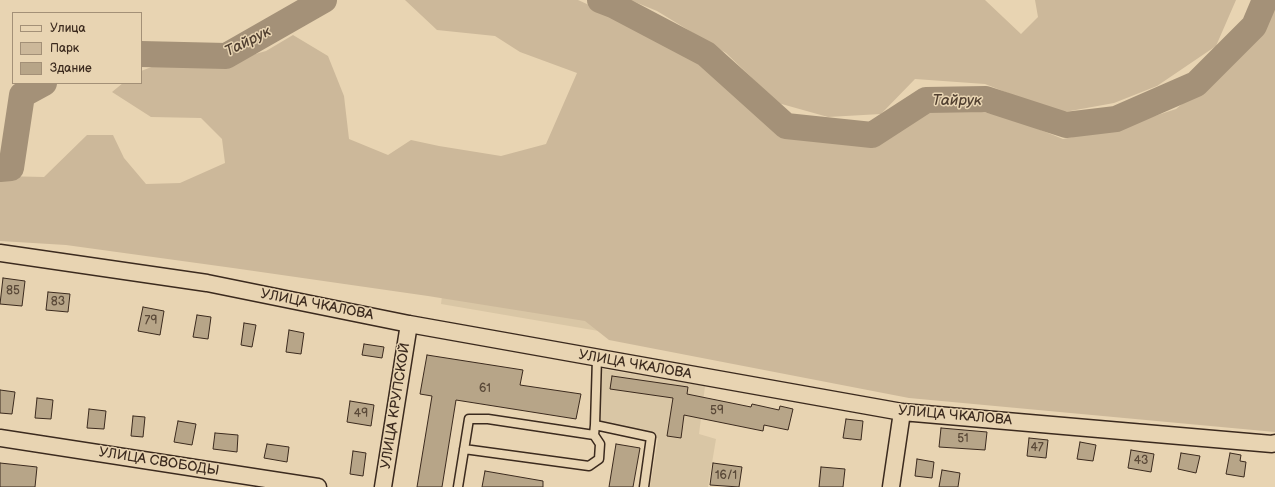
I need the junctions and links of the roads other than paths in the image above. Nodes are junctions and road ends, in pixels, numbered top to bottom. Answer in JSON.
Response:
{"nodes":[{"id":1,"x":0,"y":253,"type":"edge"},
{"id":2,"x":410,"y":324,"type":"junction"},
{"id":3,"x":597,"y":358,"type":"junction"},
{"id":4,"x":902,"y":412,"type":"junction"},
{"id":5,"x":595,"y":425,"type":"junction"},
{"id":6,"x":594,"y":435,"type":"junction"},
{"id":7,"x":0,"y":438,"type":"edge"},
{"id":8,"x":1275,"y":444,"type":"edge"},
{"id":9,"x":464,"y":449,"type":"junction"},
{"id":10,"x":318,"y":487,"type":"edge"},
{"id":11,"x":383,"y":487,"type":"edge"},
{"id":12,"x":458,"y":487,"type":"edge"},
{"id":13,"x":644,"y":487,"type":"edge"},
{"id":14,"x":891,"y":487,"type":"edge"}],
"edges":[{"from":1,"to":2,"type":"street","name":"УЛИЦА ЧКАЛОВА"},
{"from":2,"to":3,"type":"street","name":"УЛИЦА ЧКАЛОВА"},
{"from":2,"to":11,"type":"street","name":"УЛИЦА КРУПСКОЙ"},
{"from":3,"to":4,"type":"street","name":"УЛИЦА ЧКАЛОВА"},
{"from":3,"to":5,"type":"lane"},
{"from":4,"to":8,"type":"street","name":"УЛИЦА ЧКАЛОВА"},
{"from":4,"to":14,"type":"street"},
{"from":5,"to":6,"type":"lane"},
{"from":5,"to":13,"type":"lane"},
{"from":6,"to":9,"type":"lane"},
{"from":6,"to":9,"type":"lane"},
{"from":7,"to":10,"type":"street","name":"УЛИЦА СВОБОДЫ"},
{"from":9,"to":12,"type":"lane"}]}
